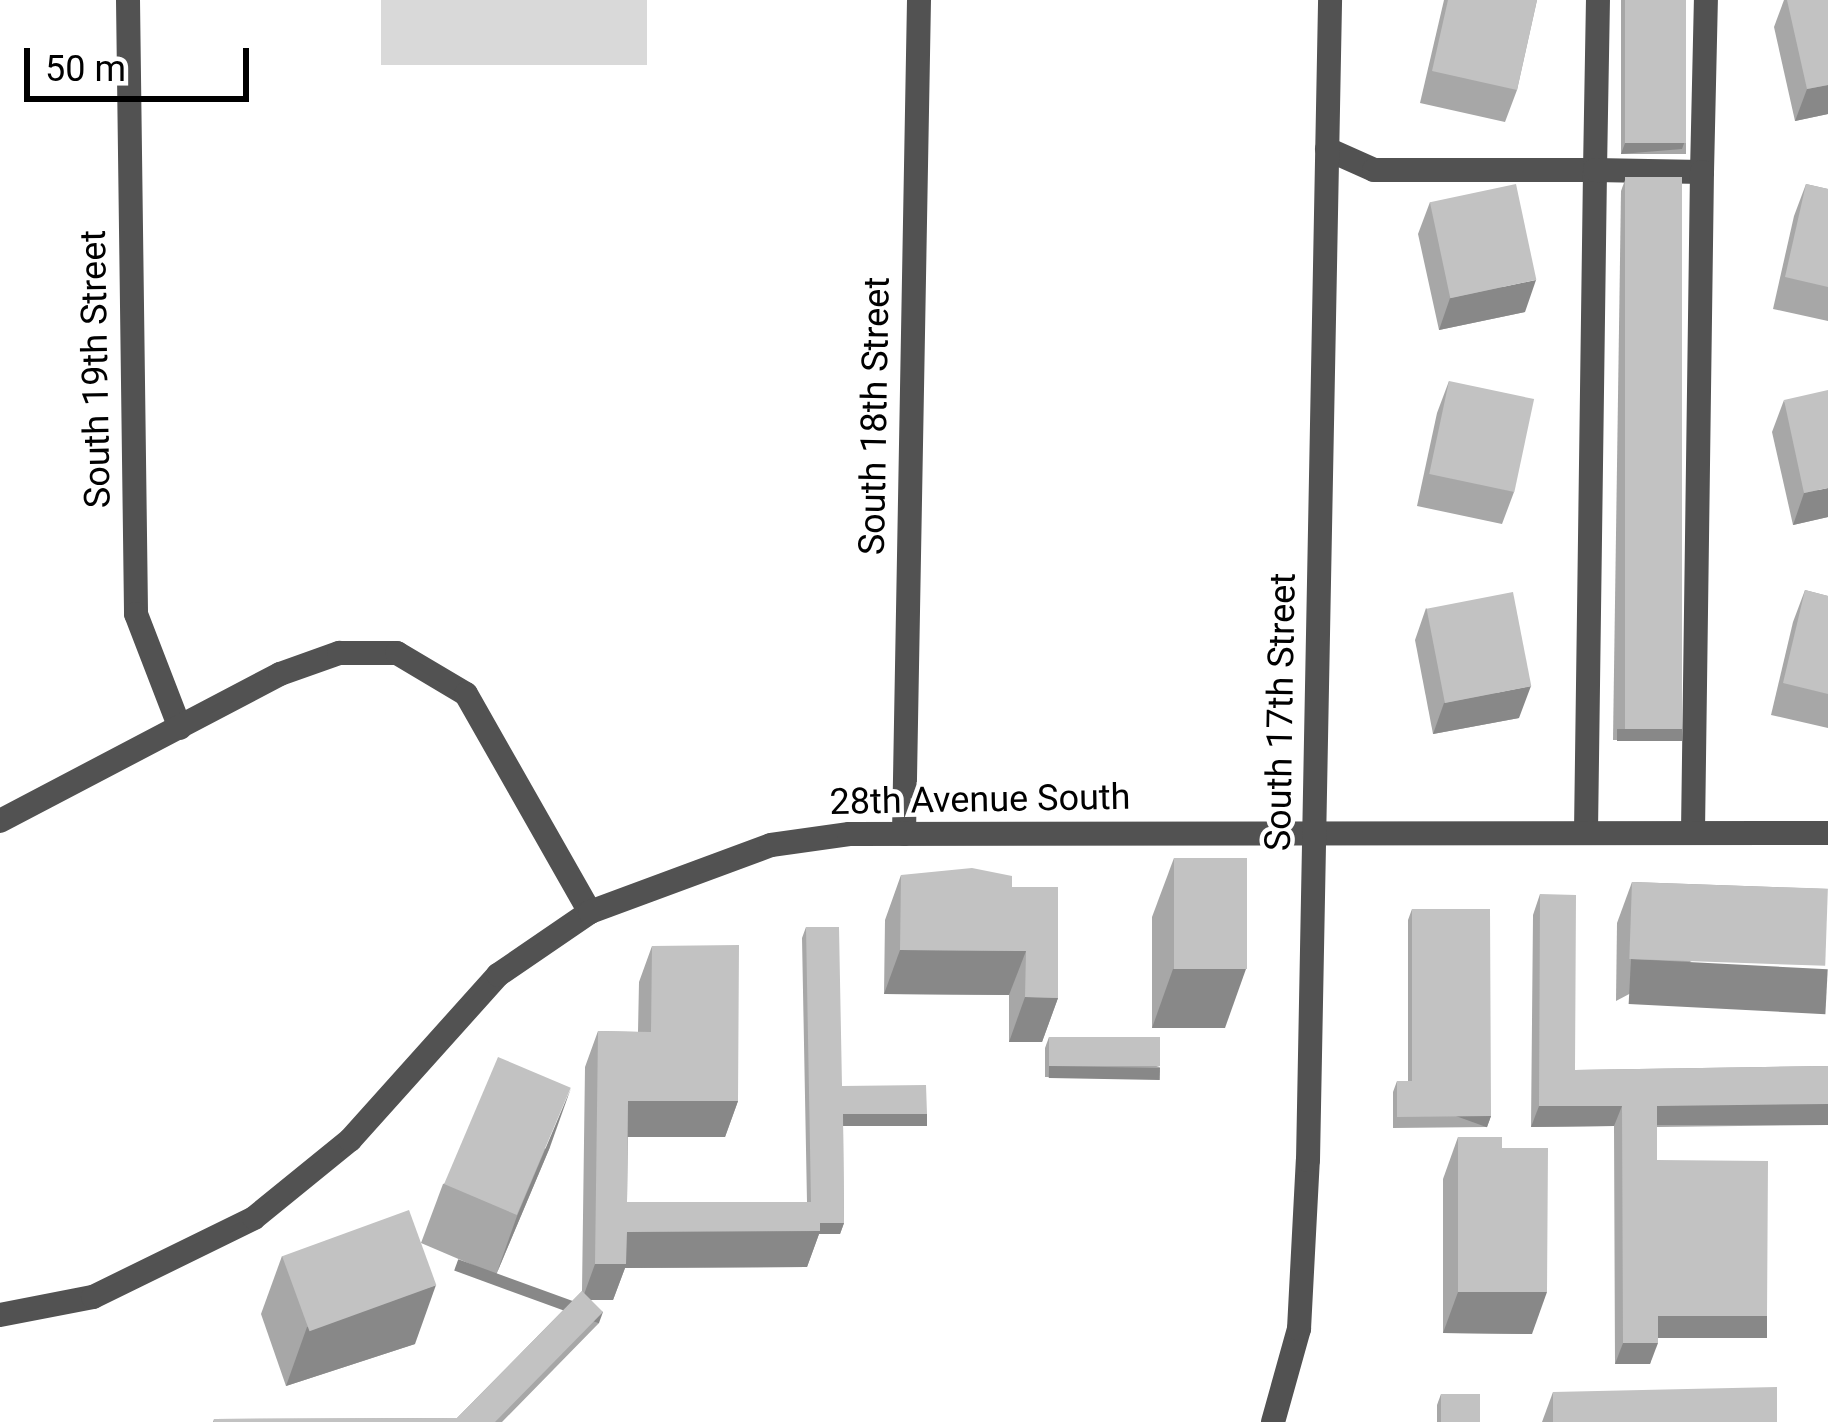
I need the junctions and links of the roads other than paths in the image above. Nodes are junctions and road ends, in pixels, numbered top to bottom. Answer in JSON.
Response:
{"nodes":[{"id":1,"x":128,"y":0,"type":"edge"},
{"id":2,"x":919,"y":0,"type":"edge"},
{"id":3,"x":1330,"y":0,"type":"edge"},
{"id":4,"x":1598,"y":0,"type":"edge"},
{"id":5,"x":1706,"y":0,"type":"edge"},
{"id":6,"x":1327,"y":148,"type":"junction"},
{"id":7,"x":1595,"y":170,"type":"junction"},
{"id":8,"x":1702,"y":172,"type":"junction"},
{"id":9,"x":180,"y":728,"type":"junction"},
{"id":10,"x":0,"y":820,"type":"edge"},
{"id":11,"x":1315,"y":831,"type":"junction"},
{"id":12,"x":1586,"y":832,"type":"junction"},
{"id":13,"x":1693,"y":832,"type":"junction"},
{"id":14,"x":1828,"y":833,"type":"edge"},
{"id":15,"x":904,"y":834,"type":"junction"},
{"id":16,"x":590,"y":912,"type":"junction"},
{"id":17,"x":0,"y":1315,"type":"edge"},
{"id":18,"x":1273,"y":1422,"type":"edge"}],
"edges":[{"from":1,"to":9,"type":"street","name":"South 19th Street"},
{"from":2,"to":15,"type":"street","name":"South 18th Street"},
{"from":3,"to":6,"type":"street","name":"South 17th Street"},
{"from":4,"to":7,"type":"street"},
{"from":5,"to":8,"type":"street"},
{"from":6,"to":7,"type":"street"},
{"from":6,"to":11,"type":"street","name":"South 17th Street"},
{"from":7,"to":8,"type":"street"},
{"from":7,"to":12,"type":"street"},
{"from":8,"to":13,"type":"street"},
{"from":9,"to":10,"type":"street"},
{"from":9,"to":16,"type":"street"},
{"from":11,"to":12,"type":"street","name":"28th Avenue South"},
{"from":11,"to":15,"type":"street","name":"28th Avenue South"},
{"from":11,"to":18,"type":"street","name":"South 17th Street"},
{"from":12,"to":13,"type":"street","name":"28th Avenue South"},
{"from":13,"to":14,"type":"street","name":"28th Avenue South"},
{"from":15,"to":16,"type":"street","name":"28th Avenue South"},
{"from":16,"to":17,"type":"street","name":"28th Avenue South"}]}
